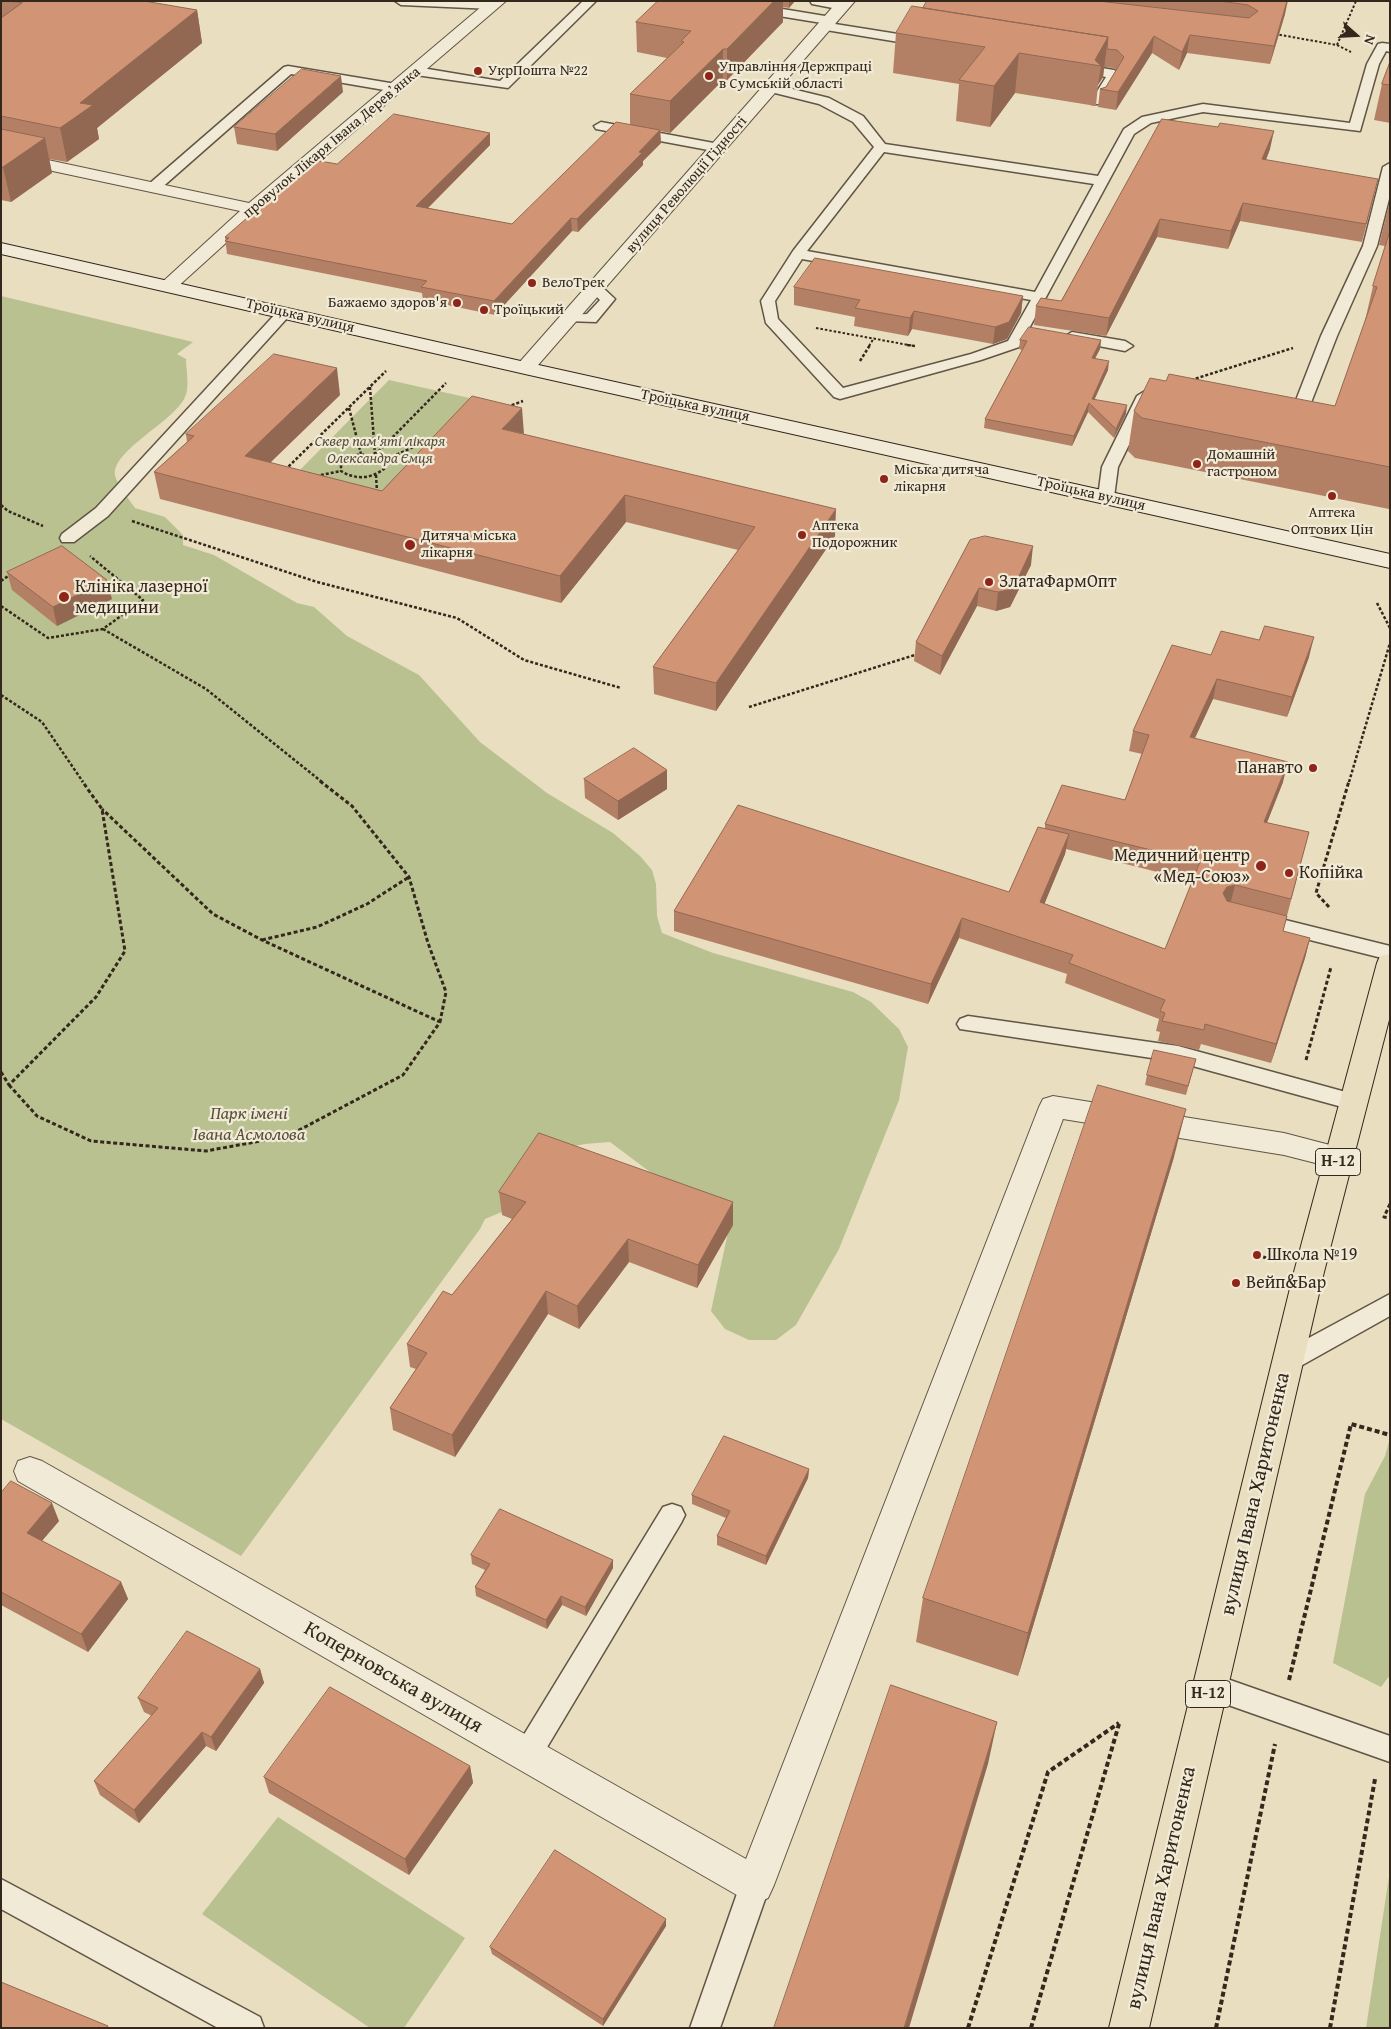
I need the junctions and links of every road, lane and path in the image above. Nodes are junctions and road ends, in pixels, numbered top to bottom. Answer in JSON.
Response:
{"nodes":[{"id":1,"x":401,"y":1,"type":"edge"},
{"id":2,"x":590,"y":1,"type":"edge"},
{"id":3,"x":711,"y":1,"type":"edge"},
{"id":4,"x":816,"y":1,"type":"edge"},
{"id":5,"x":1356,"y":1,"type":"edge"},
{"id":6,"x":496,"y":3,"type":"edge"},
{"id":7,"x":845,"y":4,"type":"edge"},
{"id":8,"x":828,"y":23,"type":"junction"},
{"id":9,"x":1272,"y":34,"type":"edge"},
{"id":10,"x":937,"y":44,"type":"edge"},
{"id":11,"x":1337,"y":45,"type":"junction"},
{"id":12,"x":1390,"y":48,"type":"edge"},
{"id":13,"x":1373,"y":64,"type":"junction"},
{"id":14,"x":1065,"y":66,"type":"edge"},
{"id":15,"x":416,"y":71,"type":"junction"},
{"id":16,"x":396,"y":88,"type":"junction"},
{"id":17,"x":772,"y":88,"type":"junction"},
{"id":18,"x":1097,"y":101,"type":"edge"},
{"id":19,"x":601,"y":126,"type":"dead end"},
{"id":20,"x":881,"y":147,"type":"junction"},
{"id":21,"x":719,"y":148,"type":"junction"},
{"id":22,"x":1,"y":155,"type":"edge"},
{"id":23,"x":1390,"y":167,"type":"edge"},
{"id":24,"x":1102,"y":181,"type":"junction"},
{"id":25,"x":154,"y":187,"type":"junction"},
{"id":26,"x":253,"y":209,"type":"junction"},
{"id":27,"x":1,"y":248,"type":"edge"},
{"id":28,"x":798,"y":254,"type":"junction"},
{"id":29,"x":167,"y":286,"type":"junction"},
{"id":30,"x":1041,"y":297,"type":"junction"},
{"id":31,"x":284,"y":313,"type":"junction"},
{"id":32,"x":771,"y":320,"type":"junction"},
{"id":33,"x":1022,"y":329,"type":"junction"},
{"id":34,"x":1041,"y":332,"type":"edge"},
{"id":35,"x":1060,"y":335,"type":"edge"},
{"id":36,"x":1329,"y":336,"type":"junction"},
{"id":37,"x":920,"y":346,"type":"dead end"},
{"id":38,"x":1125,"y":346,"type":"dead end"},
{"id":39,"x":525,"y":368,"type":"junction"},
{"id":40,"x":386,"y":370,"type":"dead end"},
{"id":41,"x":446,"y":383,"type":"dead end"},
{"id":42,"x":370,"y":386,"type":"junction"},
{"id":43,"x":1146,"y":395,"type":"junction"},
{"id":44,"x":1164,"y":398,"type":"edge"},
{"id":45,"x":524,"y":401,"type":"dead end"},
{"id":46,"x":349,"y":408,"type":"junction"},
{"id":47,"x":498,"y":410,"type":"edge"},
{"id":48,"x":1269,"y":414,"type":"edge"},
{"id":49,"x":438,"y":435,"type":"edge"},
{"id":50,"x":361,"y":454,"type":"junction"},
{"id":51,"x":375,"y":455,"type":"junction"},
{"id":52,"x":383,"y":461,"type":"junction"},
{"id":53,"x":341,"y":470,"type":"junction"},
{"id":54,"x":284,"y":471,"type":"edge"},
{"id":55,"x":376,"y":475,"type":"junction"},
{"id":56,"x":314,"y":476,"type":"edge"},
{"id":57,"x":377,"y":494,"type":"edge"},
{"id":58,"x":1106,"y":497,"type":"junction"},
{"id":59,"x":1,"y":504,"type":"edge"},
{"id":60,"x":1,"y":511,"type":"edge"},
{"id":61,"x":8,"y":511,"type":"junction"},
{"id":62,"x":102,"y":512,"type":"junction"},
{"id":63,"x":68,"y":538,"type":"junction"},
{"id":64,"x":1390,"y":561,"type":"edge"},
{"id":65,"x":18,"y":570,"type":"edge"},
{"id":66,"x":1,"y":581,"type":"edge"},
{"id":67,"x":1377,"y":603,"type":"dead end"},
{"id":68,"x":1,"y":606,"type":"edge"},
{"id":69,"x":1390,"y":628,"type":"edge"},
{"id":70,"x":103,"y":629,"type":"junction"},
{"id":71,"x":1390,"y":643,"type":"edge"},
{"id":72,"x":920,"y":653,"type":"edge"},
{"id":73,"x":621,"y":688,"type":"dead end"},
{"id":74,"x":1,"y":695,"type":"edge"},
{"id":75,"x":749,"y":707,"type":"dead end"},
{"id":76,"x":102,"y":809,"type":"junction"},
{"id":77,"x":409,"y":877,"type":"junction"},
{"id":78,"x":1239,"y":916,"type":"edge"},
{"id":79,"x":1338,"y":939,"type":"junction"},
{"id":80,"x":262,"y":940,"type":"junction"},
{"id":81,"x":1390,"y":953,"type":"edge"},
{"id":82,"x":1390,"y":963,"type":"edge"},
{"id":83,"x":440,"y":1022,"type":"junction"},
{"id":84,"x":968,"y":1024,"type":"dead end"},
{"id":85,"x":1,"y":1072,"type":"edge"},
{"id":86,"x":9,"y":1084,"type":"junction"},
{"id":87,"x":1298,"y":1087,"type":"junction"},
{"id":88,"x":1353,"y":1102,"type":"junction"},
{"id":89,"x":1339,"y":1158,"type":"junction"},
{"id":90,"x":1390,"y":1204,"type":"edge"},
{"id":91,"x":1390,"y":1218,"type":"edge"},
{"id":92,"x":1390,"y":1304,"type":"edge"},
{"id":93,"x":1288,"y":1361,"type":"junction"},
{"id":94,"x":30,"y":1471,"type":"dead end"},
{"id":95,"x":672,"y":1516,"type":"dead end"},
{"id":96,"x":1210,"y":1686,"type":"junction"},
{"id":97,"x":1386,"y":1747,"type":"edge"},
{"id":98,"x":527,"y":1755,"type":"junction"},
{"id":99,"x":755,"y":1885,"type":"junction"},
{"id":100,"x":1,"y":1893,"type":"edge"},
{"id":101,"x":250,"y":2028,"type":"edge"},
{"id":102,"x":705,"y":2028,"type":"edge"},
{"id":103,"x":968,"y":2028,"type":"edge"},
{"id":104,"x":1031,"y":2028,"type":"edge"},
{"id":105,"x":1129,"y":2028,"type":"edge"},
{"id":106,"x":1330,"y":2028,"type":"edge"}],
"edges":[{"from":1,"to":6,"type":"lane"},
{"from":2,"to":15,"type":"lane"},
{"from":3,"to":8,"type":"lane"},
{"from":4,"to":7,"type":"lane"},
{"from":5,"to":11,"type":"path"},
{"from":6,"to":15,"type":"street","name":"провулок Лікаря Івана Деревʼянка"},
{"from":7,"to":8,"type":"street","name":"вулиця Революції Гідності"},
{"from":8,"to":10,"type":"lane"},
{"from":8,"to":17,"type":"street","name":"вулиця Революції Гідності"},
{"from":9,"to":11,"type":"path"},
{"from":11,"to":13,"type":"path"},
{"from":12,"to":13,"type":"lane"},
{"from":13,"to":24,"type":"lane"},
{"from":14,"to":18,"type":"lane"},
{"from":15,"to":16,"type":"street","name":"провулок Лікаря Івана Деревʼянка"},
{"from":16,"to":25,"type":"lane"},
{"from":16,"to":26,"type":"street","name":"провулок Лікаря Івана Деревʼянка"},
{"from":17,"to":20,"type":"lane"},
{"from":17,"to":21,"type":"street","name":"вулиця Революції Гідності"},
{"from":19,"to":21,"type":"lane"},
{"from":20,"to":24,"type":"lane"},
{"from":20,"to":28,"type":"lane"},
{"from":21,"to":39,"type":"street","name":"вулиця Революції Гідності"},
{"from":22,"to":25,"type":"street"},
{"from":23,"to":36,"type":"lane"},
{"from":24,"to":30,"type":"lane"},
{"from":25,"to":26,"type":"street"},
{"from":26,"to":29,"type":"street","name":"провулок Лікаря Івана Деревʼянка"},
{"from":27,"to":29,"type":"street","name":"Троїцька вулиця"},
{"from":28,"to":30,"type":"lane"},
{"from":28,"to":32,"type":"lane"},
{"from":29,"to":31,"type":"street","name":"Троїцька вулиця"},
{"from":30,"to":33,"type":"lane"},
{"from":31,"to":39,"type":"street","name":"Троїцька вулиця"},
{"from":31,"to":62,"type":"lane"},
{"from":32,"to":33,"type":"lane"},
{"from":32,"to":37,"type":"path"},
{"from":33,"to":34,"type":"lane"},
{"from":35,"to":38,"type":"lane"},
{"from":36,"to":43,"type":"path"},
{"from":36,"to":48,"type":"lane"},
{"from":39,"to":58,"type":"street","name":"Троїцька вулиця"},
{"from":40,"to":42,"type":"path"},
{"from":41,"to":51,"type":"path"},
{"from":42,"to":46,"type":"path"},
{"from":42,"to":51,"type":"path"},
{"from":43,"to":44,"type":"lane"},
{"from":43,"to":58,"type":"lane"},
{"from":45,"to":47,"type":"path"},
{"from":46,"to":50,"type":"path"},
{"from":46,"to":54,"type":"path"},
{"from":49,"to":52,"type":"path"},
{"from":50,"to":51,"type":"path"},
{"from":50,"to":53,"type":"path"},
{"from":51,"to":52,"type":"path"},
{"from":52,"to":55,"type":"path"},
{"from":53,"to":55,"type":"path"},
{"from":53,"to":56,"type":"path"},
{"from":55,"to":57,"type":"path"},
{"from":58,"to":64,"type":"street","name":"Троїцька вулиця"},
{"from":59,"to":61,"type":"path"},
{"from":60,"to":61,"type":"path"},
{"from":61,"to":63,"type":"path"},
{"from":62,"to":63,"type":"lane"},
{"from":62,"to":73,"type":"path"},
{"from":63,"to":70,"type":"path"},
{"from":65,"to":66,"type":"path"},
{"from":67,"to":69,"type":"path"},
{"from":68,"to":70,"type":"path"},
{"from":70,"to":77,"type":"path"},
{"from":71,"to":79,"type":"path"},
{"from":72,"to":75,"type":"path"},
{"from":74,"to":76,"type":"path"},
{"from":76,"to":80,"type":"path"},
{"from":76,"to":86,"type":"path"},
{"from":77,"to":80,"type":"path"},
{"from":77,"to":83,"type":"path"},
{"from":78,"to":79,"type":"lane"},
{"from":79,"to":81,"type":"lane"},
{"from":79,"to":87,"type":"path"},
{"from":80,"to":83,"type":"path"},
{"from":82,"to":88,"type":"main road","name":"вулиця Івана Харитоненка","number":"Н-12"},
{"from":83,"to":86,"type":"path"},
{"from":84,"to":87,"type":"lane"},
{"from":85,"to":86,"type":"path"},
{"from":87,"to":88,"type":"lane"},
{"from":88,"to":89,"type":"main road","name":"вулиця Івана Харитоненка","number":"Н-12"},
{"from":89,"to":93,"type":"main road","name":"вулиця Івана Харитоненка","number":"Н-12"},
{"from":89,"to":99,"type":"street"},
{"from":90,"to":91,"type":"path"},
{"from":92,"to":93,"type":"lane"},
{"from":93,"to":96,"type":"main road","name":"вулиця Івана Харитоненка","number":"Н-12"},
{"from":94,"to":98,"type":"street","name":"Коперновська вулиця"},
{"from":95,"to":98,"type":"lane"},
{"from":96,"to":97,"type":"lane"},
{"from":96,"to":105,"type":"main road","name":"вулиця Івана Харитоненка","number":"Н-12"},
{"from":97,"to":106,"type":"path"},
{"from":98,"to":99,"type":"street","name":"Коперновська вулиця"},
{"from":99,"to":102,"type":"lane"},
{"from":100,"to":101,"type":"lane"},
{"from":103,"to":104,"type":"path"}]}
